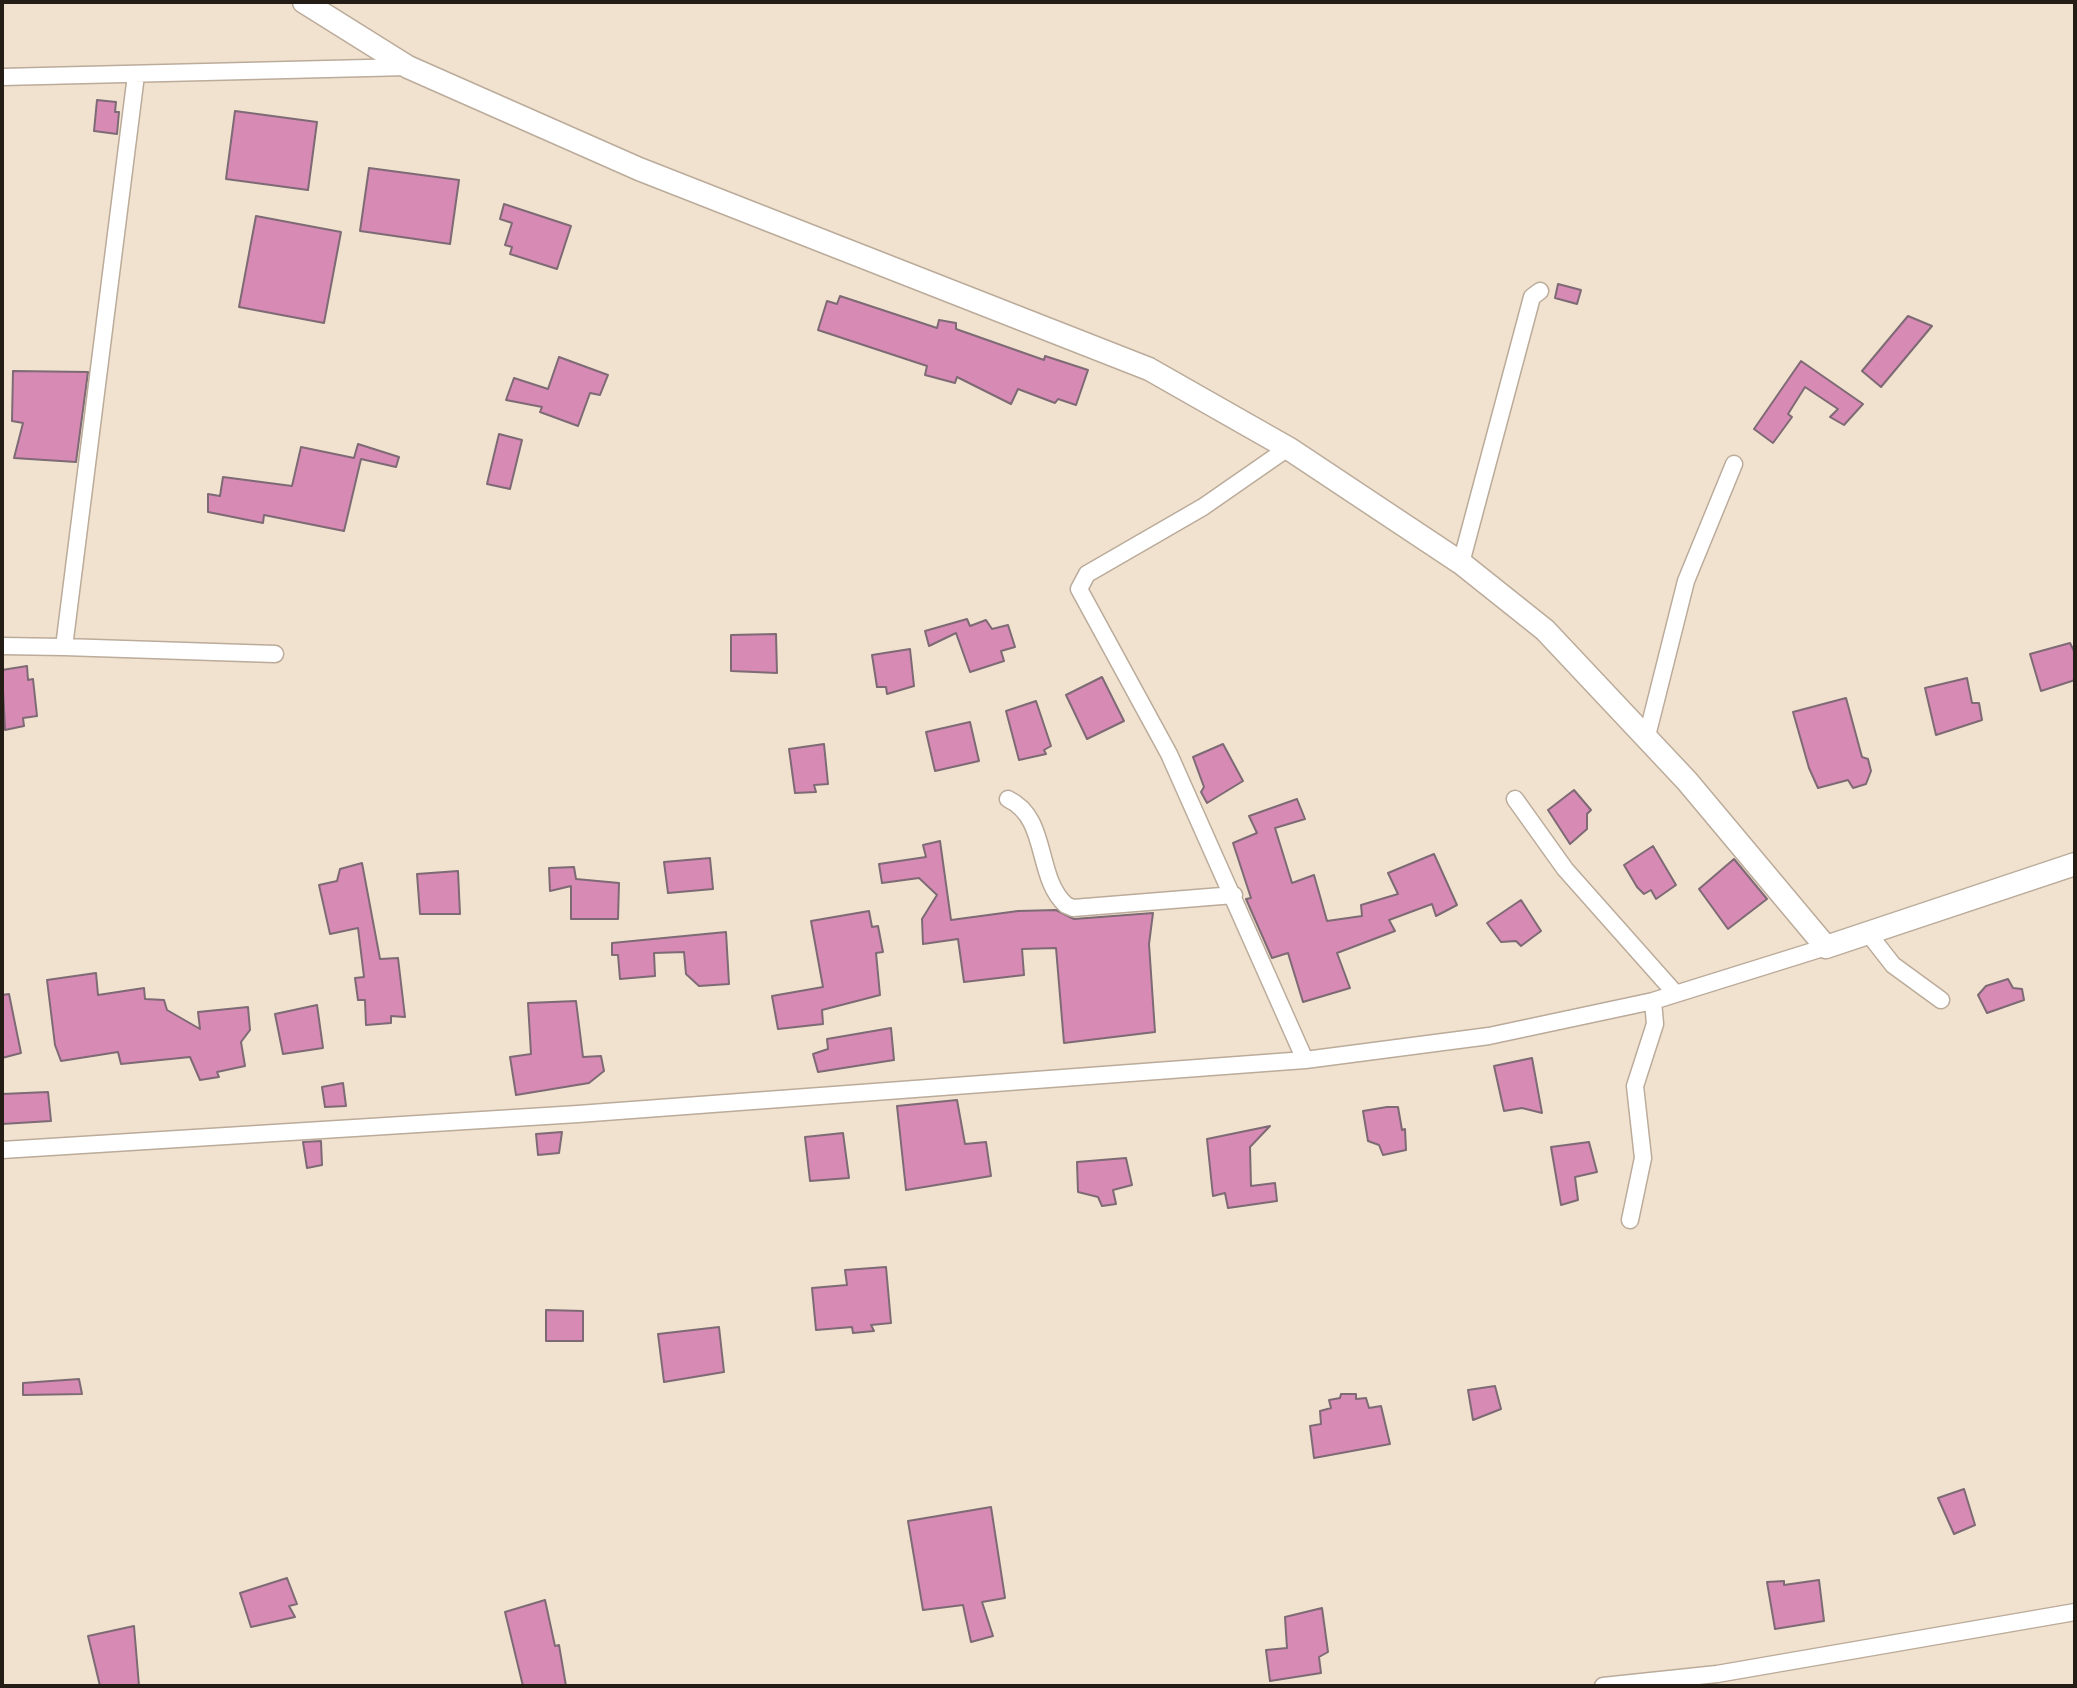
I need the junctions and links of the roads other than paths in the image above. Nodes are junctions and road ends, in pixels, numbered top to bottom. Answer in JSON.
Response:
{"nodes":[{"id":1,"x":304,"y":2,"type":"edge"},
{"id":2,"x":408,"y":67,"type":"junction"},
{"id":3,"x":136,"y":75,"type":"junction"},
{"id":4,"x":2,"y":77,"type":"edge"},
{"id":5,"x":1540,"y":291,"type":"dead end"},
{"id":6,"x":1288,"y":448,"type":"junction"},
{"id":7,"x":1734,"y":464,"type":"dead end"},
{"id":8,"x":1461,"y":563,"type":"junction"},
{"id":9,"x":2,"y":646,"type":"edge"},
{"id":10,"x":64,"y":647,"type":"junction"},
{"id":11,"x":275,"y":654,"type":"dead end"},
{"id":12,"x":1647,"y":736,"type":"junction"},
{"id":13,"x":1008,"y":799,"type":"dead end"},
{"id":14,"x":1515,"y":799,"type":"dead end"},
{"id":15,"x":2075,"y":864,"type":"edge"},
{"id":16,"x":1234,"y":895,"type":"junction"},
{"id":17,"x":1868,"y":933,"type":"junction"},
{"id":18,"x":1826,"y":947,"type":"junction"},
{"id":19,"x":1676,"y":994,"type":"junction"},
{"id":20,"x":1941,"y":1000,"type":"dead end"},
{"id":21,"x":1653,"y":1001,"type":"junction"},
{"id":22,"x":1305,"y":1060,"type":"junction"},
{"id":23,"x":2,"y":1150,"type":"edge"},
{"id":24,"x":1630,"y":1220,"type":"dead end"},
{"id":25,"x":2075,"y":1612,"type":"edge"},
{"id":26,"x":1603,"y":1686,"type":"edge"}],
"edges":[{"from":1,"to":2,"type":"main road"},
{"from":2,"to":3,"type":"street"},
{"from":2,"to":6,"type":"main road"},
{"from":3,"to":4,"type":"street"},
{"from":3,"to":10,"type":"street"},
{"from":5,"to":8,"type":"street"},
{"from":6,"to":8,"type":"main road"},
{"from":6,"to":16,"type":"street"},
{"from":7,"to":12,"type":"street"},
{"from":8,"to":12,"type":"main road"},
{"from":9,"to":10,"type":"street"},
{"from":10,"to":11,"type":"street"},
{"from":12,"to":18,"type":"main road"},
{"from":13,"to":16,"type":"street"},
{"from":14,"to":19,"type":"street"},
{"from":15,"to":17,"type":"main road"},
{"from":16,"to":22,"type":"street"},
{"from":17,"to":18,"type":"main road"},
{"from":17,"to":20,"type":"street"},
{"from":18,"to":19,"type":"street"},
{"from":19,"to":21,"type":"street"},
{"from":21,"to":22,"type":"street"},
{"from":21,"to":24,"type":"street"},
{"from":22,"to":23,"type":"street"},
{"from":25,"to":26,"type":"street"}]}
